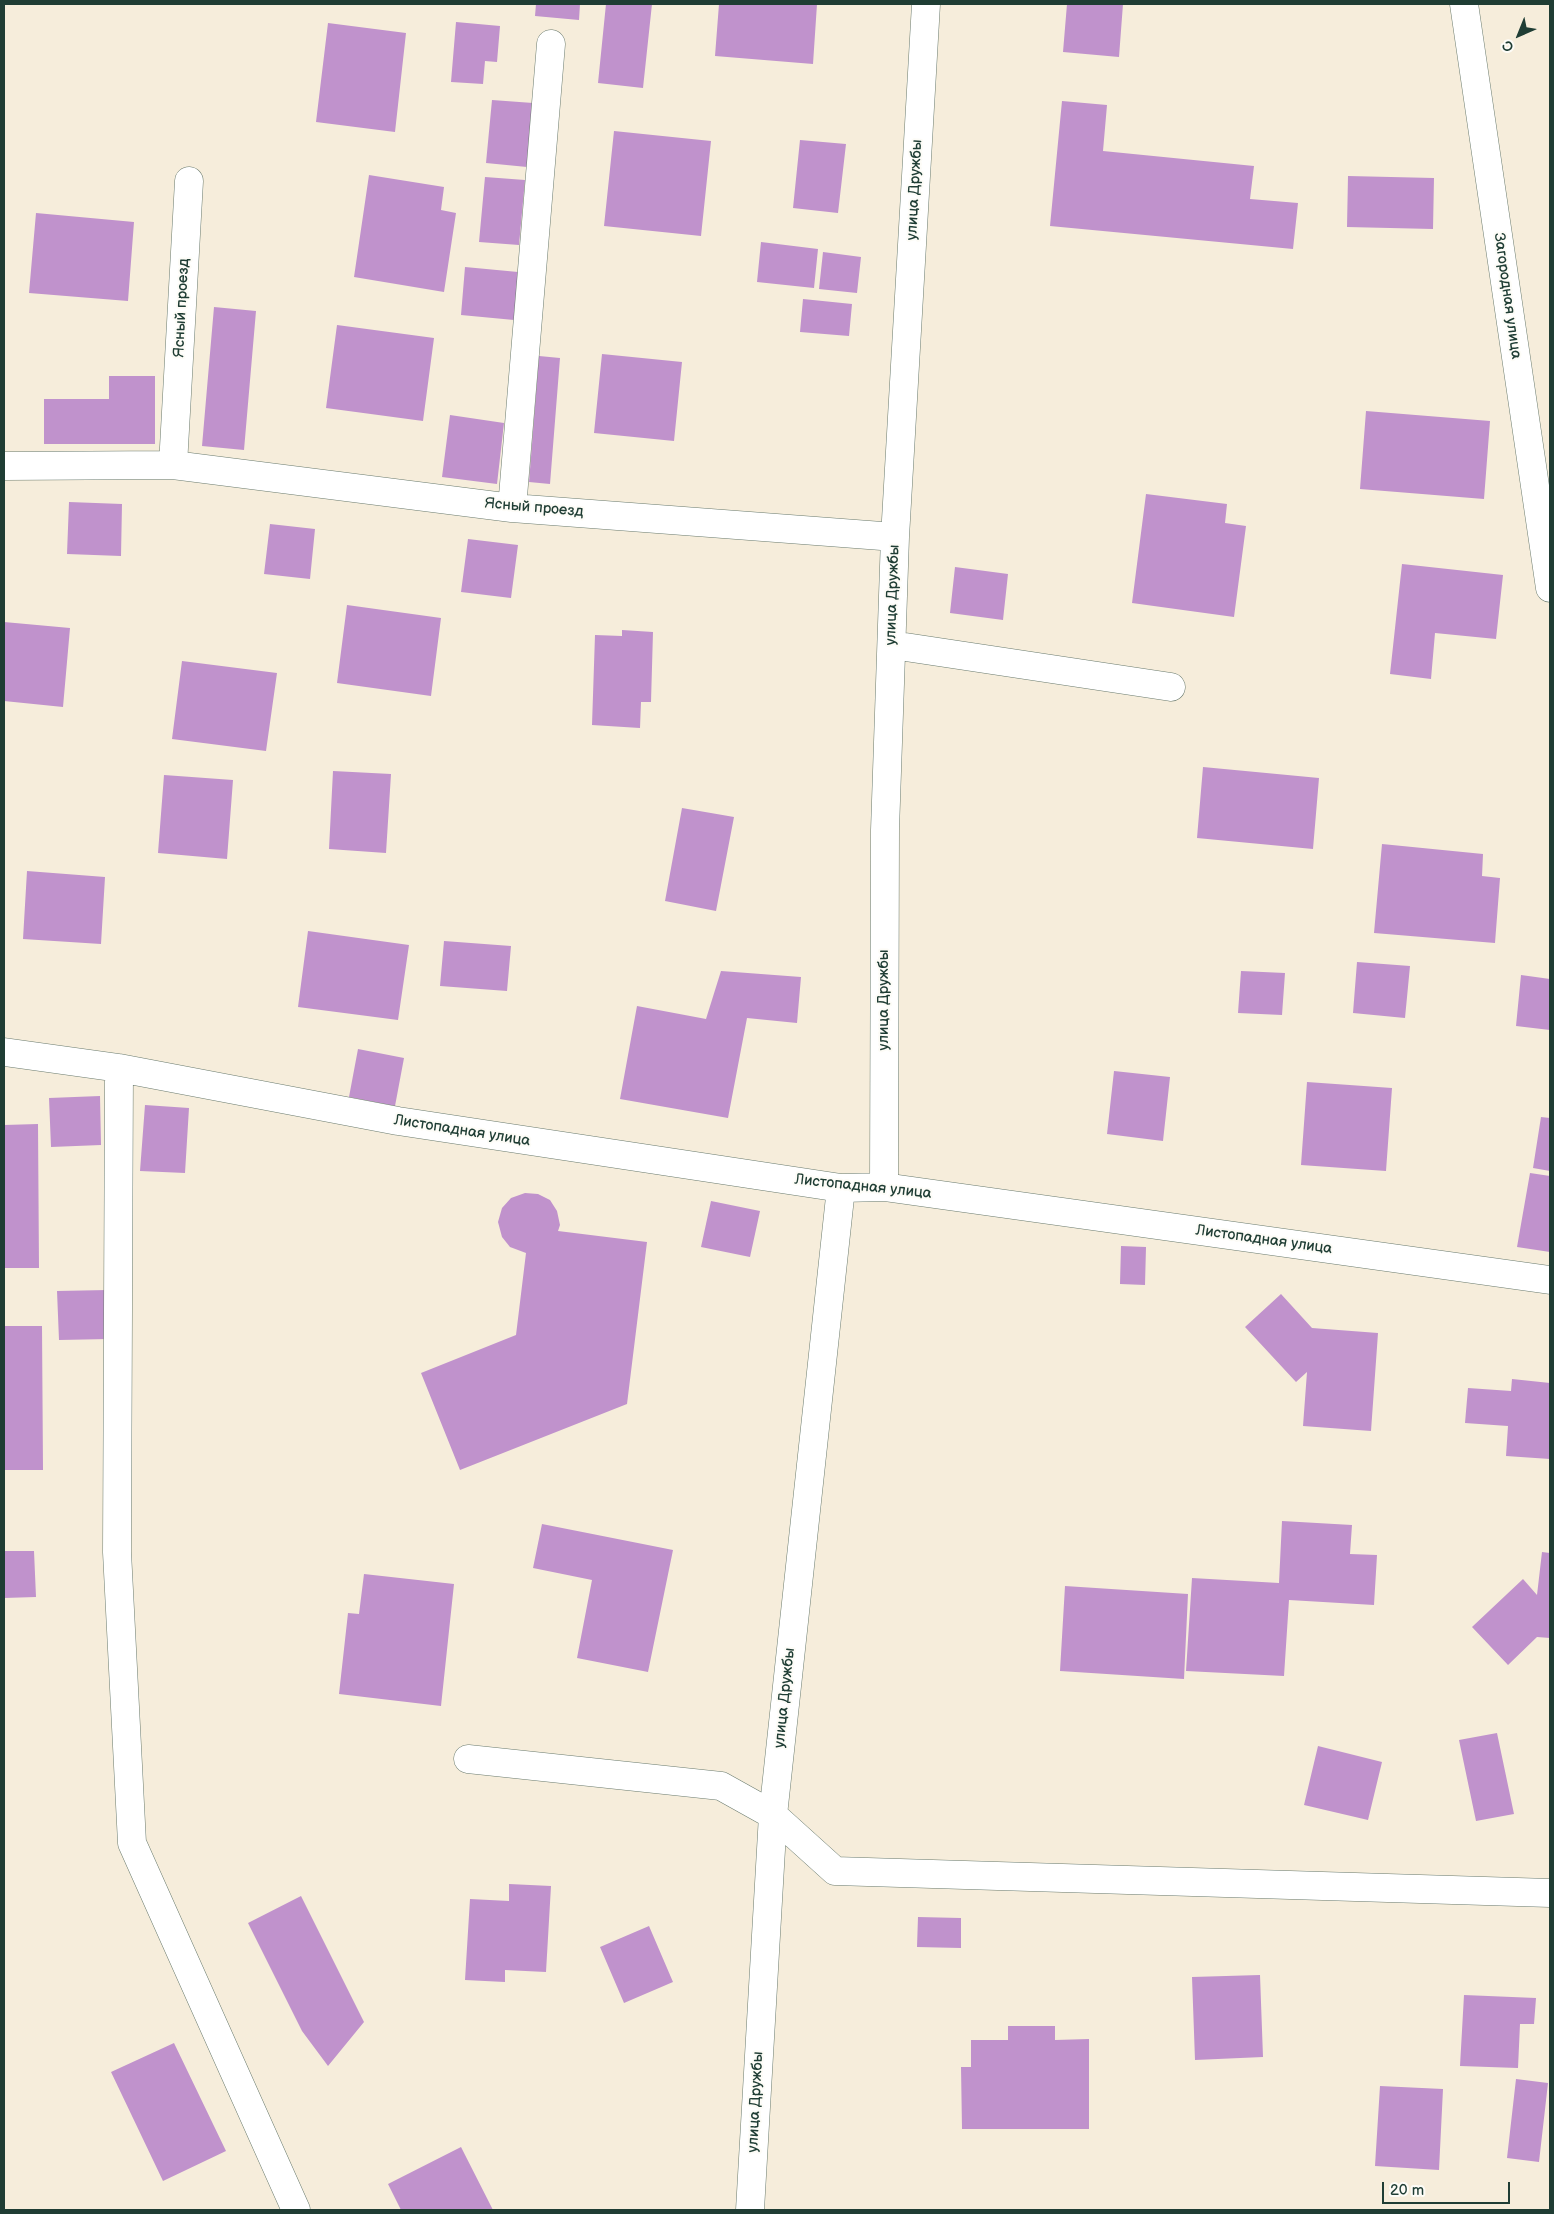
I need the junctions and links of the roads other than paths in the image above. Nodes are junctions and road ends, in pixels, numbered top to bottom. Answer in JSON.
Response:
{"nodes":[{"id":1,"x":926,"y":4,"type":"edge"},
{"id":2,"x":1464,"y":4,"type":"edge"},
{"id":3,"x":551,"y":44,"type":"dead end"},
{"id":4,"x":188,"y":181,"type":"dead end"},
{"id":5,"x":4,"y":466,"type":"edge"},
{"id":6,"x":174,"y":466,"type":"junction"},
{"id":7,"x":1541,"y":469,"type":"edge"},
{"id":8,"x":512,"y":508,"type":"junction"},
{"id":9,"x":896,"y":537,"type":"junction"},
{"id":10,"x":1550,"y":588,"type":"edge"},
{"id":11,"x":892,"y":644,"type":"junction"},
{"id":12,"x":1171,"y":687,"type":"dead end"},
{"id":13,"x":4,"y":1052,"type":"edge"},
{"id":14,"x":119,"y":1068,"type":"junction"},
{"id":15,"x":884,"y":1187,"type":"junction"},
{"id":16,"x":841,"y":1188,"type":"junction"},
{"id":17,"x":1550,"y":1280,"type":"edge"},
{"id":18,"x":468,"y":1759,"type":"dead end"},
{"id":19,"x":773,"y":1814,"type":"junction"},
{"id":20,"x":1550,"y":1893,"type":"edge"},
{"id":21,"x":296,"y":2210,"type":"edge"},
{"id":22,"x":750,"y":2210,"type":"edge"}],
"edges":[{"from":1,"to":9,"type":"street","name":"улица Дружбы"},
{"from":2,"to":7,"type":"street","name":"Загородная улица"},
{"from":3,"to":8,"type":"street"},
{"from":4,"to":6,"type":"street","name":"Ясный проезд"},
{"from":5,"to":6,"type":"street","name":"Ясный проезд"},
{"from":6,"to":8,"type":"street","name":"Ясный проезд"},
{"from":7,"to":10,"type":"street","name":"Загородная улица"},
{"from":8,"to":9,"type":"street","name":"Ясный проезд"},
{"from":9,"to":11,"type":"street","name":"улица Дружбы"},
{"from":11,"to":12,"type":"street"},
{"from":11,"to":15,"type":"street","name":"улица Дружбы"},
{"from":13,"to":14,"type":"street","name":"Листопадная улица"},
{"from":14,"to":16,"type":"street","name":"Листопадная улица"},
{"from":14,"to":21,"type":"street"},
{"from":15,"to":16,"type":"street","name":"Листопадная улица"},
{"from":15,"to":17,"type":"street","name":"Листопадная улица"},
{"from":16,"to":19,"type":"street","name":"улица Дружбы"},
{"from":18,"to":19,"type":"street"},
{"from":19,"to":20,"type":"street"},
{"from":19,"to":22,"type":"street","name":"улица Дружбы"}]}
